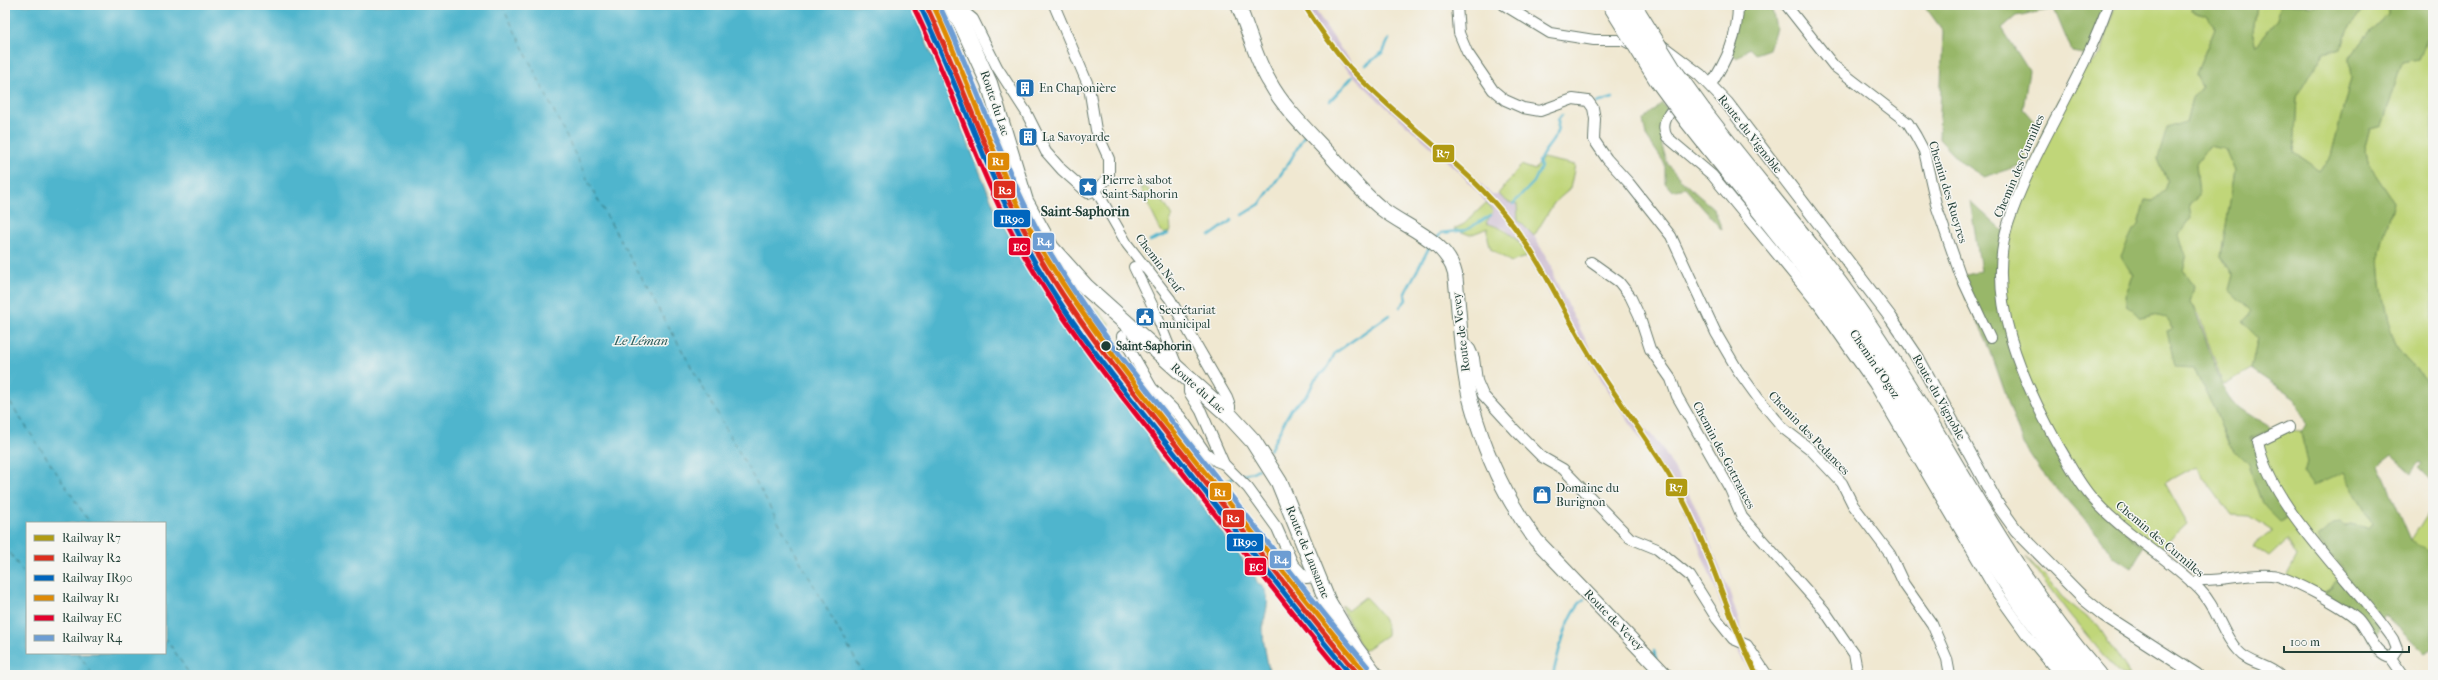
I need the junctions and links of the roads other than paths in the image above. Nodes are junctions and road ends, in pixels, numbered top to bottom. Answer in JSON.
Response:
{"nodes":[{"id":1,"x":1054,"y":5,"type":"edge"},
{"id":2,"x":1238,"y":5,"type":"edge"},
{"id":3,"x":1457,"y":5,"type":"edge"},
{"id":4,"x":1504,"y":5,"type":"edge"},
{"id":5,"x":1606,"y":5,"type":"edge"},
{"id":6,"x":1612,"y":5,"type":"edge"},
{"id":7,"x":1632,"y":5,"type":"edge"},
{"id":8,"x":1738,"y":5,"type":"edge"},
{"id":9,"x":1786,"y":5,"type":"edge"},
{"id":10,"x":2108,"y":5,"type":"edge"},
{"id":11,"x":954,"y":9,"type":"edge"},
{"id":12,"x":1707,"y":83,"type":"junction"},
{"id":13,"x":1688,"y":93,"type":"junction"},
{"id":14,"x":1695,"y":116,"type":"junction"},
{"id":15,"x":1092,"y":191,"type":"junction"},
{"id":16,"x":1591,"y":262,"type":"dead end"},
{"id":17,"x":1134,"y":267,"type":"dead end"},
{"id":18,"x":1122,"y":336,"type":"dead end"},
{"id":19,"x":1990,"y":338,"type":"dead end"},
{"id":20,"x":1463,"y":341,"type":"junction"},
{"id":21,"x":1184,"y":375,"type":"junction"},
{"id":22,"x":1230,"y":416,"type":"junction"},
{"id":23,"x":2289,"y":427,"type":"dead end"},
{"id":24,"x":1224,"y":464,"type":"junction"},
{"id":25,"x":1271,"y":467,"type":"joint"},
{"id":26,"x":1316,"y":577,"type":"junction"},
{"id":27,"x":2192,"y":583,"type":"junction"},
{"id":28,"x":2391,"y":658,"type":"junction"},
{"id":29,"x":1375,"y":675,"type":"edge"},
{"id":30,"x":1665,"y":675,"type":"edge"},
{"id":31,"x":1767,"y":675,"type":"edge"},
{"id":32,"x":1858,"y":675,"type":"edge"},
{"id":33,"x":1950,"y":675,"type":"edge"},
{"id":34,"x":2060,"y":675,"type":"edge"},
{"id":35,"x":2077,"y":675,"type":"edge"},
{"id":36,"x":2098,"y":675,"type":"edge"},
{"id":37,"x":2197,"y":675,"type":"edge"},
{"id":38,"x":2279,"y":675,"type":"edge"},
{"id":39,"x":2402,"y":675,"type":"edge"}],
"edges":[{"from":1,"to":15,"type":"street"},
{"from":2,"to":20,"type":"main road","name":"Route de Vevey"},
{"from":3,"to":33,"type":"street","name":"Chemin des Pedances"},
{"from":4,"to":13,"type":"street"},
{"from":5,"to":12,"type":"street","name":"Route du Vignoble"},
{"from":6,"to":14,"type":"highway","bridge":true},
{"from":7,"to":14,"type":"highway","bridge":true},
{"from":8,"to":12,"type":"street"},
{"from":9,"to":19,"type":"street","name":"Chemin des Rueyres"},
{"from":10,"to":27,"type":"street","name":"Chemin des Curnilles"},
{"from":11,"to":15,"type":"street","name":"Chemin Neuf"},
{"from":11,"to":21,"type":"main road","name":"Route du Lac"},
{"from":12,"to":13,"type":"street","name":"Chemin d'Ogoz"},
{"from":12,"to":37,"type":"street","name":"Route du Vignoble"},
{"from":13,"to":34,"type":"street","name":"Chemin d'Ogoz"},
{"from":14,"to":35,"type":"highway"},
{"from":14,"to":36,"type":"highway"},
{"from":15,"to":22,"type":"street","name":"Chemin Neuf"},
{"from":16,"to":32,"type":"street","name":"Chemin des Gottrauces"},
{"from":17,"to":21,"type":"street"},
{"from":18,"to":24,"type":"street"},
{"from":20,"to":30,"type":"main road","name":"Route de Vevey"},
{"from":20,"to":31,"type":"street"},
{"from":21,"to":22,"type":"main road","name":"Route du Lac"},
{"from":21,"to":24,"type":"street"},
{"from":22,"to":25,"type":"main road","name":"Route du Lac"},
{"from":23,"to":28,"type":"street"},
{"from":24,"to":26,"type":"street"},
{"from":25,"to":26,"type":"main road","name":"Route de Lausanne"},
{"from":26,"to":29,"type":"main road","name":"Route de Lausanne"},
{"from":27,"to":28,"type":"street"},
{"from":27,"to":38,"type":"street","name":"Chemin des Curnilles"},
{"from":28,"to":39,"type":"street"}]}
